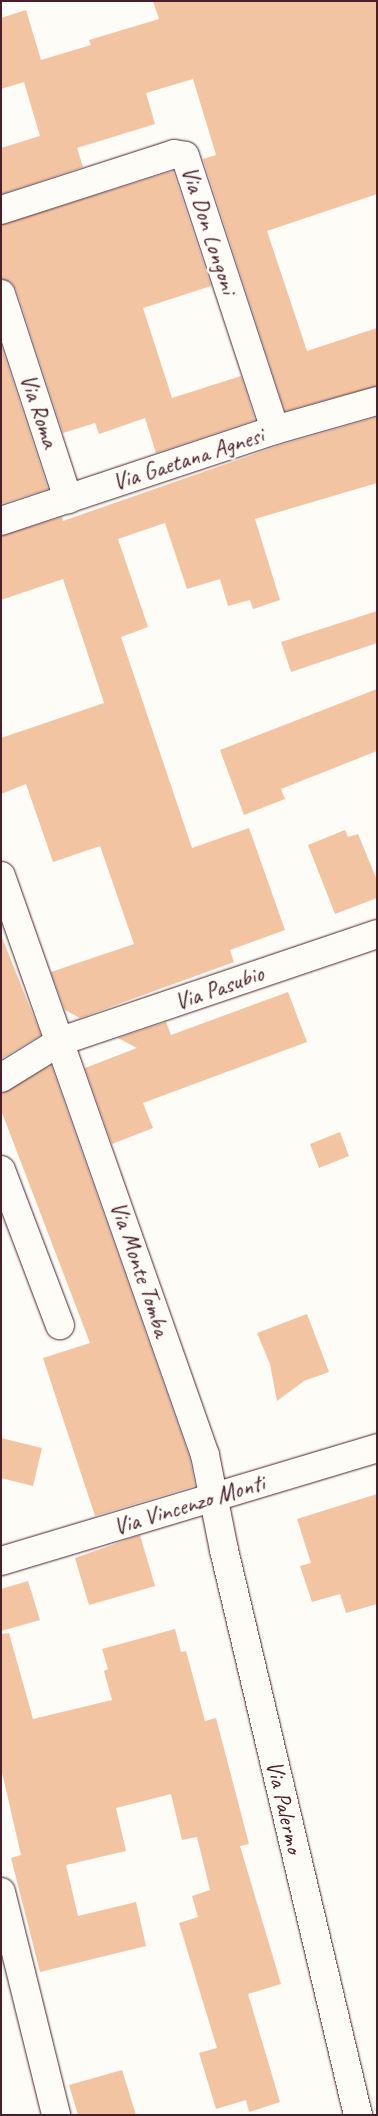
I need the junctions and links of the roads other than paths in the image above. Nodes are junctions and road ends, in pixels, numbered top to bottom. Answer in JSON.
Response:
{"nodes":[{"id":1,"x":1,"y":210,"type":"edge"},
{"id":2,"x":1,"y":294,"type":"edge"},
{"id":3,"x":377,"y":401,"type":"edge"},
{"id":4,"x":275,"y":430,"type":"junction"},
{"id":5,"x":68,"y":499,"type":"junction"},
{"id":6,"x":1,"y":521,"type":"edge"},
{"id":7,"x":1,"y":876,"type":"edge"},
{"id":8,"x":377,"y":934,"type":"edge"},
{"id":9,"x":61,"y":1041,"type":"junction"},
{"id":10,"x":1,"y":1078,"type":"edge"},
{"id":11,"x":1,"y":1170,"type":"edge"},
{"id":12,"x":60,"y":1325,"type":"dead end"},
{"id":13,"x":377,"y":1448,"type":"edge"},
{"id":14,"x":215,"y":1497,"type":"junction"},
{"id":15,"x":1,"y":1561,"type":"edge"},
{"id":16,"x":1,"y":1892,"type":"edge"},
{"id":17,"x":56,"y":2115,"type":"edge"},
{"id":18,"x":358,"y":2115,"type":"edge"}],
"edges":[{"from":1,"to":4,"type":"street","name":"Via Don Longoni"},
{"from":2,"to":5,"type":"street","name":"Via Roma"},
{"from":3,"to":4,"type":"street","name":"Via Gaetana Agnesi"},
{"from":4,"to":5,"type":"street","name":"Via Gaetana Agnesi"},
{"from":5,"to":6,"type":"street","name":"Via Gaetana Agnesi"},
{"from":7,"to":9,"type":"street","name":"Via Monte Tomba"},
{"from":8,"to":9,"type":"street","name":"Via Pasubio"},
{"from":9,"to":10,"type":"street"},
{"from":9,"to":14,"type":"street","name":"Via Monte Tomba"},
{"from":11,"to":12,"type":"street"},
{"from":13,"to":14,"type":"street","name":"Via Vincenzo Monti"},
{"from":14,"to":15,"type":"street","name":"Via Vincenzo Monti"},
{"from":14,"to":18,"type":"street","name":"Via Palermo"},
{"from":16,"to":17,"type":"street"}]}
